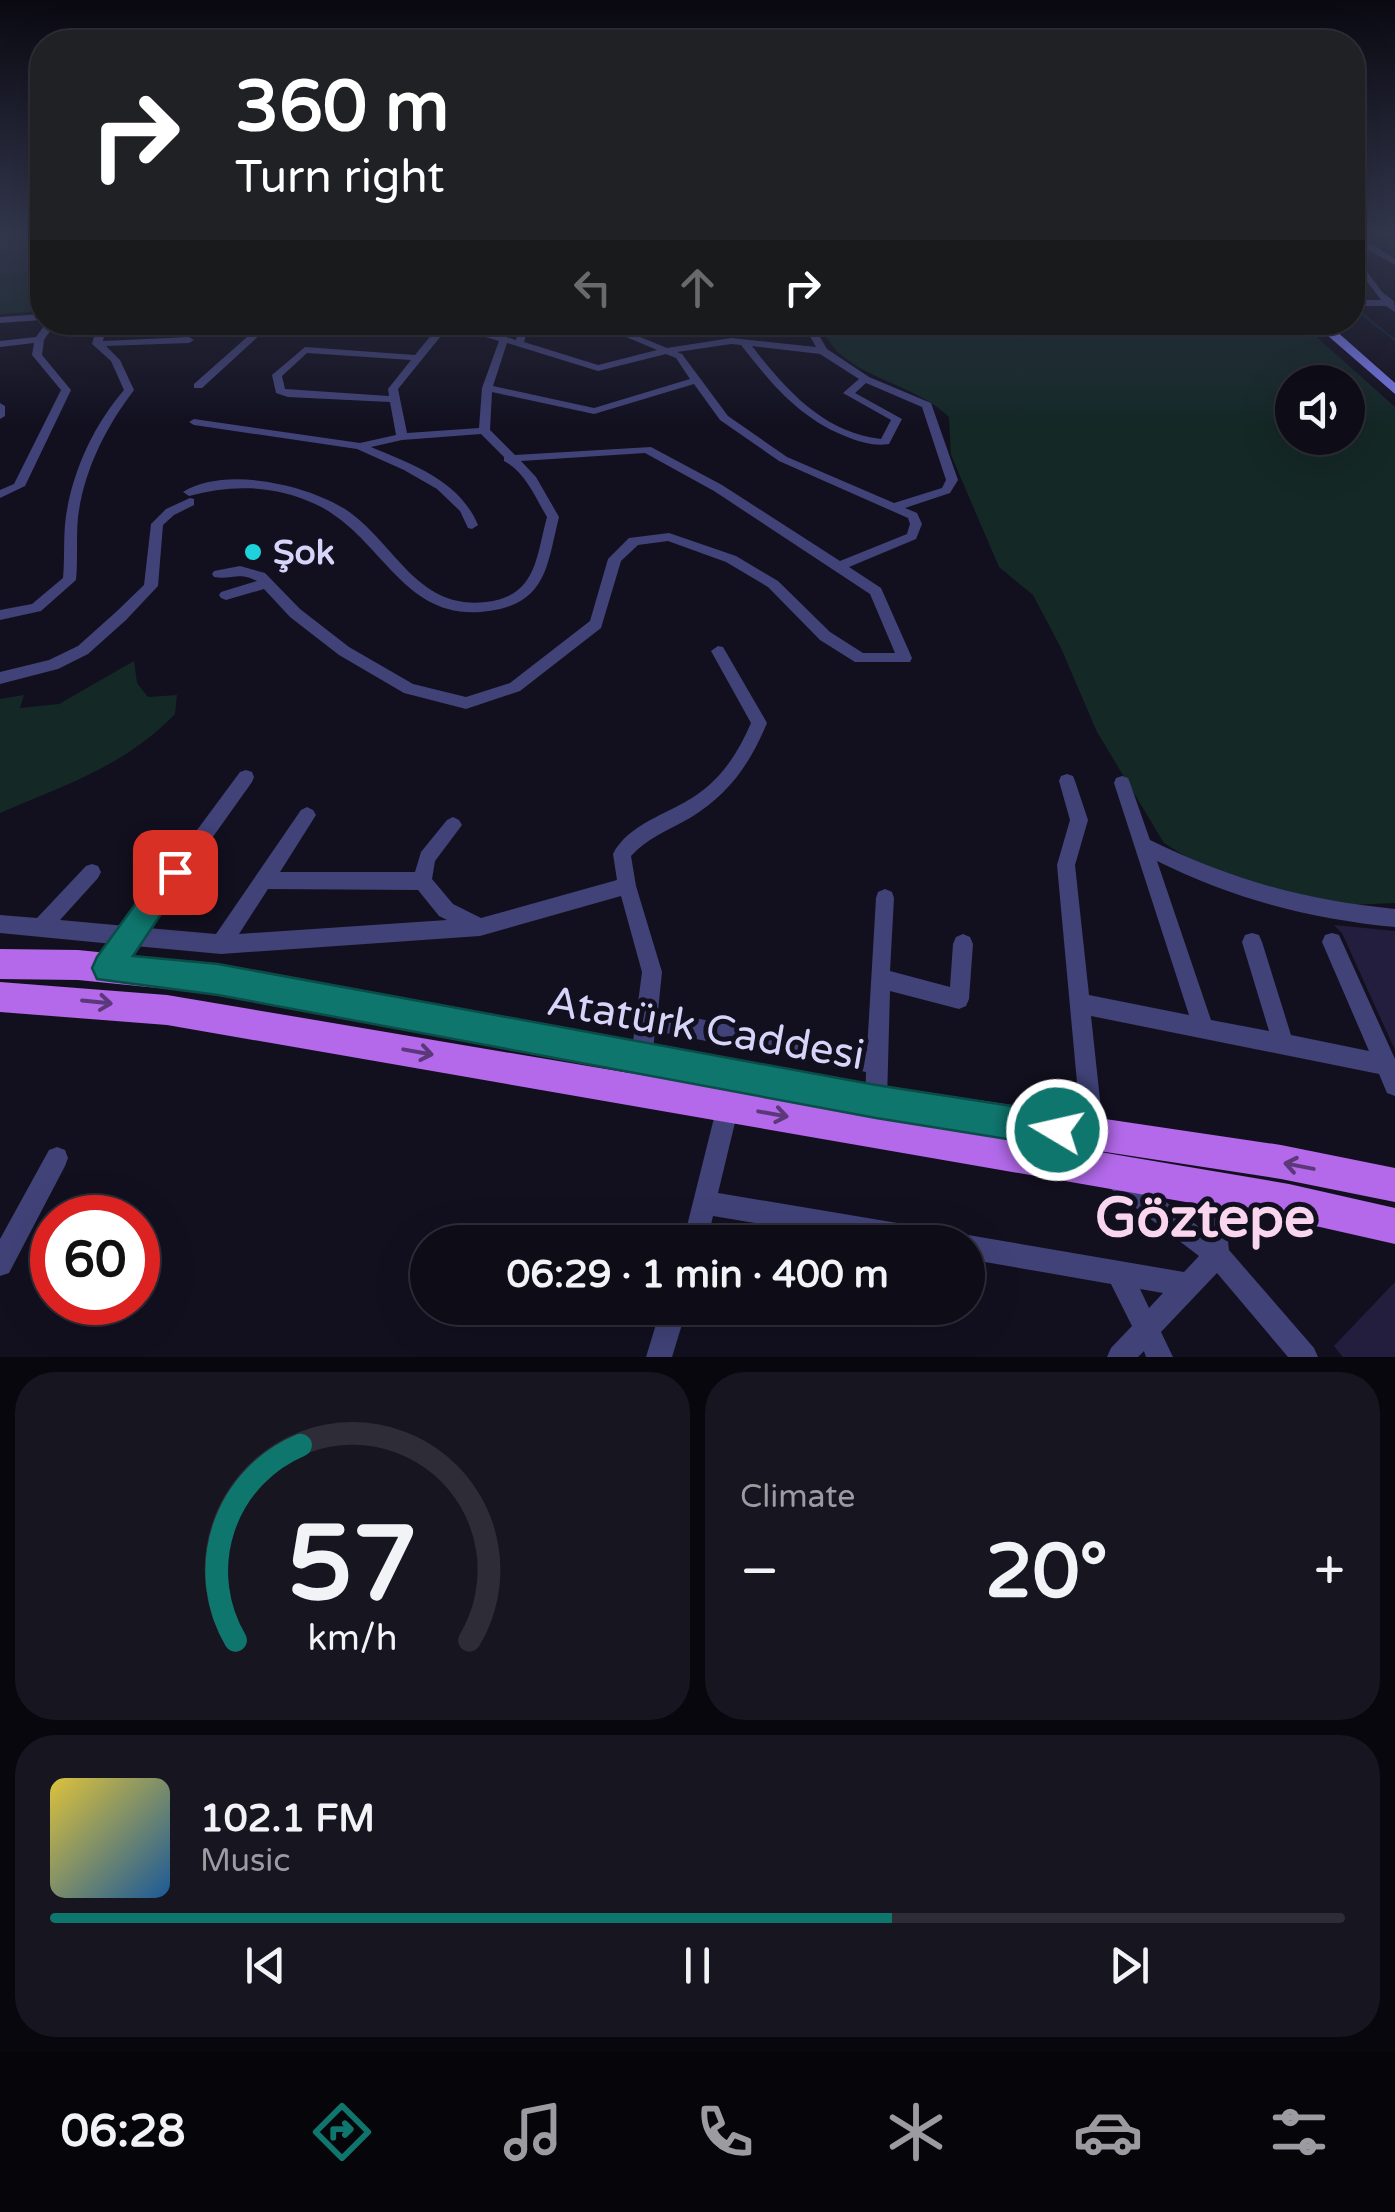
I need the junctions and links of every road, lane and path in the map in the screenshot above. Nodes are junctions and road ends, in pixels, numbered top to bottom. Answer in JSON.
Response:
{"nodes":[{"id":1,"x":1365,"y":304,"type":"edge"},
{"id":2,"x":1393,"y":305,"type":"edge"},
{"id":3,"x":30,"y":318,"type":"edge"},
{"id":4,"x":0,"y":320,"type":"edge"},
{"id":5,"x":43,"y":335,"type":"edge"},
{"id":6,"x":99,"y":335,"type":"edge"},
{"id":7,"x":255,"y":335,"type":"edge"},
{"id":8,"x":436,"y":335,"type":"edge"},
{"id":9,"x":483,"y":335,"type":"edge"},
{"id":10,"x":522,"y":335,"type":"edge"},
{"id":11,"x":630,"y":335,"type":"edge"},
{"id":12,"x":814,"y":335,"type":"edge"},
{"id":13,"x":1333,"y":335,"type":"edge"},
{"id":14,"x":39,"y":340,"type":"junction"},
{"id":15,"x":190,"y":340,"type":"dead end"},
{"id":16,"x":503,"y":342,"type":"junction"},
{"id":17,"x":744,"y":342,"type":"junction"},
{"id":18,"x":0,"y":344,"type":"edge"},
{"id":19,"x":97,"y":344,"type":"junction"},
{"id":20,"x":519,"y":344,"type":"junction"},
{"id":21,"x":670,"y":350,"type":"junction"},
{"id":22,"x":824,"y":351,"type":"junction"},
{"id":23,"x":417,"y":358,"type":"junction"},
{"id":24,"x":865,"y":379,"type":"junction"},
{"id":25,"x":696,"y":380,"type":"junction"},
{"id":26,"x":198,"y":386,"type":"dead end"},
{"id":27,"x":486,"y":388,"type":"junction"},
{"id":28,"x":1395,"y":390,"type":"edge"},
{"id":29,"x":394,"y":399,"type":"junction"},
{"id":30,"x":0,"y":406,"type":"edge"},
{"id":31,"x":0,"y":416,"type":"edge"},
{"id":32,"x":194,"y":422,"type":"dead end"},
{"id":33,"x":484,"y":431,"type":"junction"},
{"id":34,"x":402,"y":437,"type":"junction"},
{"id":35,"x":360,"y":446,"type":"junction"},
{"id":36,"x":508,"y":459,"type":"junction"},
{"id":37,"x":0,"y":494,"type":"edge"},
{"id":38,"x":894,"y":508,"type":"junction"},
{"id":39,"x":472,"y":525,"type":"dead end"},
{"id":40,"x":840,"y":566,"type":"junction"},
{"id":41,"x":218,"y":574,"type":"dead end"},
{"id":42,"x":267,"y":584,"type":"junction"},
{"id":43,"x":226,"y":595,"type":"dead end"},
{"id":44,"x":0,"y":615,"type":"edge"},
{"id":45,"x":718,"y":651,"type":"dead end"},
{"id":46,"x":0,"y":678,"type":"edge"},
{"id":47,"x":246,"y":778,"type":"dead end"},
{"id":48,"x":1068,"y":781,"type":"dead end"},
{"id":49,"x":1122,"y":782,"type":"dead end"},
{"id":50,"x":307,"y":815,"type":"dead end"},
{"id":51,"x":453,"y":826,"type":"dead end"},
{"id":52,"x":1142,"y":844,"type":"junction"},
{"id":53,"x":92,"y":872,"type":"dead end"},
{"id":54,"x":264,"y":880,"type":"junction"},
{"id":55,"x":422,"y":882,"type":"junction"},
{"id":56,"x":627,"y":886,"type":"junction"},
{"id":57,"x":885,"y":898,"type":"dead end"},
{"id":58,"x":1395,"y":918,"type":"edge"},
{"id":59,"x":0,"y":924,"type":"edge"},
{"id":60,"x":480,"y":927,"type":"junction"},
{"id":61,"x":42,"y":928,"type":"junction"},
{"id":62,"x":128,"y":934,"type":"junction"},
{"id":63,"x":1252,"y":942,"type":"dead end"},
{"id":64,"x":1332,"y":942,"type":"dead end"},
{"id":65,"x":221,"y":944,"type":"junction"},
{"id":66,"x":963,"y":944,"type":"dead end"},
{"id":67,"x":0,"y":964,"type":"edge"},
{"id":68,"x":107,"y":968,"type":"junction"},
{"id":69,"x":880,"y":978,"type":"junction"},
{"id":70,"x":0,"y":996,"type":"edge"},
{"id":71,"x":1082,"y":1004,"type":"junction"},
{"id":72,"x":648,"y":1019,"type":"junction"},
{"id":73,"x":1204,"y":1028,"type":"junction"},
{"id":74,"x":1283,"y":1044,"type":"junction"},
{"id":75,"x":877,"y":1064,"type":"junction"},
{"id":76,"x":640,"y":1074,"type":"junction"},
{"id":77,"x":1391,"y":1075,"type":"edge"},
{"id":78,"x":876,"y":1101,"type":"junction"},
{"id":79,"x":728,"y":1106,"type":"junction"},
{"id":80,"x":1093,"y":1136,"type":"junction"},
{"id":81,"x":57,"y":1158,"type":"dead end"},
{"id":82,"x":1106,"y":1172,"type":"junction"},
{"id":83,"x":1395,"y":1185,"type":"edge"},
{"id":84,"x":1210,"y":1190,"type":"junction"},
{"id":85,"x":706,"y":1203,"type":"junction"},
{"id":86,"x":700,"y":1225,"type":"edge"},
{"id":87,"x":837,"y":1225,"type":"edge"},
{"id":88,"x":1395,"y":1226,"type":"edge"},
{"id":89,"x":985,"y":1250,"type":"edge"},
{"id":90,"x":1216,"y":1254,"type":"junction"},
{"id":91,"x":0,"y":1264,"type":"edge"},
{"id":92,"x":1119,"y":1273,"type":"junction"},
{"id":93,"x":1188,"y":1285,"type":"junction"},
{"id":94,"x":669,"y":1325,"type":"edge"},
{"id":95,"x":1145,"y":1330,"type":"junction"},
{"id":96,"x":659,"y":1357,"type":"edge"},
{"id":97,"x":1120,"y":1357,"type":"edge"},
{"id":98,"x":1160,"y":1357,"type":"edge"},
{"id":99,"x":1304,"y":1357,"type":"edge"}],
"edges":[{"from":1,"to":2,"type":"street"},
{"from":3,"to":4,"type":"street"},
{"from":5,"to":14,"type":"street"},
{"from":6,"to":19,"type":"street"},
{"from":7,"to":26,"type":"street"},
{"from":8,"to":23,"type":"street"},
{"from":9,"to":16,"type":"street"},
{"from":10,"to":20,"type":"street"},
{"from":11,"to":21,"type":"street"},
{"from":12,"to":22,"type":"street"},
{"from":13,"to":28,"type":"street"},
{"from":14,"to":18,"type":"street"},
{"from":14,"to":37,"type":"street"},
{"from":15,"to":19,"type":"street"},
{"from":16,"to":20,"type":"street"},
{"from":16,"to":27,"type":"street"},
{"from":17,"to":21,"type":"street"},
{"from":17,"to":22,"type":"street"},
{"from":17,"to":24,"type":"street"},
{"from":19,"to":44,"type":"street"},
{"from":20,"to":21,"type":"street"},
{"from":21,"to":25,"type":"street"},
{"from":22,"to":24,"type":"street"},
{"from":23,"to":29,"type":"street"},
{"from":23,"to":29,"type":"street"},
{"from":24,"to":38,"type":"street"},
{"from":25,"to":27,"type":"street"},
{"from":25,"to":38,"type":"street"},
{"from":27,"to":33,"type":"street"},
{"from":29,"to":34,"type":"street"},
{"from":30,"to":31,"type":"street"},
{"from":32,"to":35,"type":"street"},
{"from":33,"to":34,"type":"street"},
{"from":33,"to":36,"type":"street"},
{"from":34,"to":35,"type":"street"},
{"from":35,"to":39,"type":"street"},
{"from":36,"to":40,"type":"street"},
{"from":36,"to":46,"type":"street"},
{"from":38,"to":40,"type":"street"},
{"from":40,"to":42,"type":"street"},
{"from":41,"to":42,"type":"street"},
{"from":42,"to":43,"type":"street"},
{"from":45,"to":56,"type":"street"},
{"from":47,"to":62,"type":"street"},
{"from":48,"to":71,"type":"street"},
{"from":49,"to":52,"type":"street"},
{"from":50,"to":54,"type":"street"},
{"from":51,"to":55,"type":"street"},
{"from":52,"to":58,"type":"street"},
{"from":52,"to":73,"type":"street"},
{"from":53,"to":61,"type":"street"},
{"from":54,"to":55,"type":"street"},
{"from":54,"to":65,"type":"street"},
{"from":55,"to":60,"type":"street"},
{"from":56,"to":60,"type":"street"},
{"from":56,"to":72,"type":"street"},
{"from":57,"to":69,"type":"street"},
{"from":59,"to":61,"type":"street"},
{"from":60,"to":65,"type":"street"},
{"from":61,"to":62,"type":"street"},
{"from":62,"to":65,"type":"street"},
{"from":62,"to":68,"type":"street"},
{"from":63,"to":74,"type":"street"},
{"from":64,"to":77,"type":"street"},
{"from":66,"to":69,"type":"street"},
{"from":67,"to":68,"type":"main road","name":"Atatürk Caddesi"},
{"from":68,"to":76,"type":"main road","name":"Atatürk Caddesi"},
{"from":69,"to":75,"type":"street"},
{"from":70,"to":76,"type":"main road","name":"Atatürk Caddesi","one_way":true},
{"from":71,"to":73,"type":"street"},
{"from":71,"to":80,"type":"street"},
{"from":72,"to":75,"type":"street"},
{"from":72,"to":76,"type":"street"},
{"from":73,"to":74,"type":"street"},
{"from":74,"to":77,"type":"street"},
{"from":75,"to":78,"type":"street"},
{"from":76,"to":78,"type":"main road","name":"Atatürk Caddesi"},
{"from":76,"to":79,"type":"main road","name":"Atatürk Caddesi"},
{"from":78,"to":80,"type":"main road","name":"Atatürk Caddesi"},
{"from":79,"to":82,"type":"main road","name":"Atatürk Caddesi","one_way":true},
{"from":79,"to":85,"type":"street"},
{"from":80,"to":82,"type":"street"},
{"from":83,"to":80,"type":"main road","name":"Atatürk Caddesi","one_way":true},
{"from":81,"to":91,"type":"street"},
{"from":82,"to":84,"type":"main road","name":"Atatürk Caddesi"},
{"from":82,"to":90,"type":"street"},
{"from":84,"to":88,"type":"main road","name":"Atatürk Caddesi"},
{"from":84,"to":90,"type":"street"},
{"from":85,"to":86,"type":"street"},
{"from":85,"to":87,"type":"street"},
{"from":89,"to":92,"type":"street"},
{"from":90,"to":93,"type":"street"},
{"from":90,"to":99,"type":"street"},
{"from":92,"to":93,"type":"street"},
{"from":92,"to":95,"type":"street"},
{"from":93,"to":95,"type":"street"},
{"from":94,"to":96,"type":"street"},
{"from":95,"to":97,"type":"street"},
{"from":95,"to":98,"type":"street"}]}
